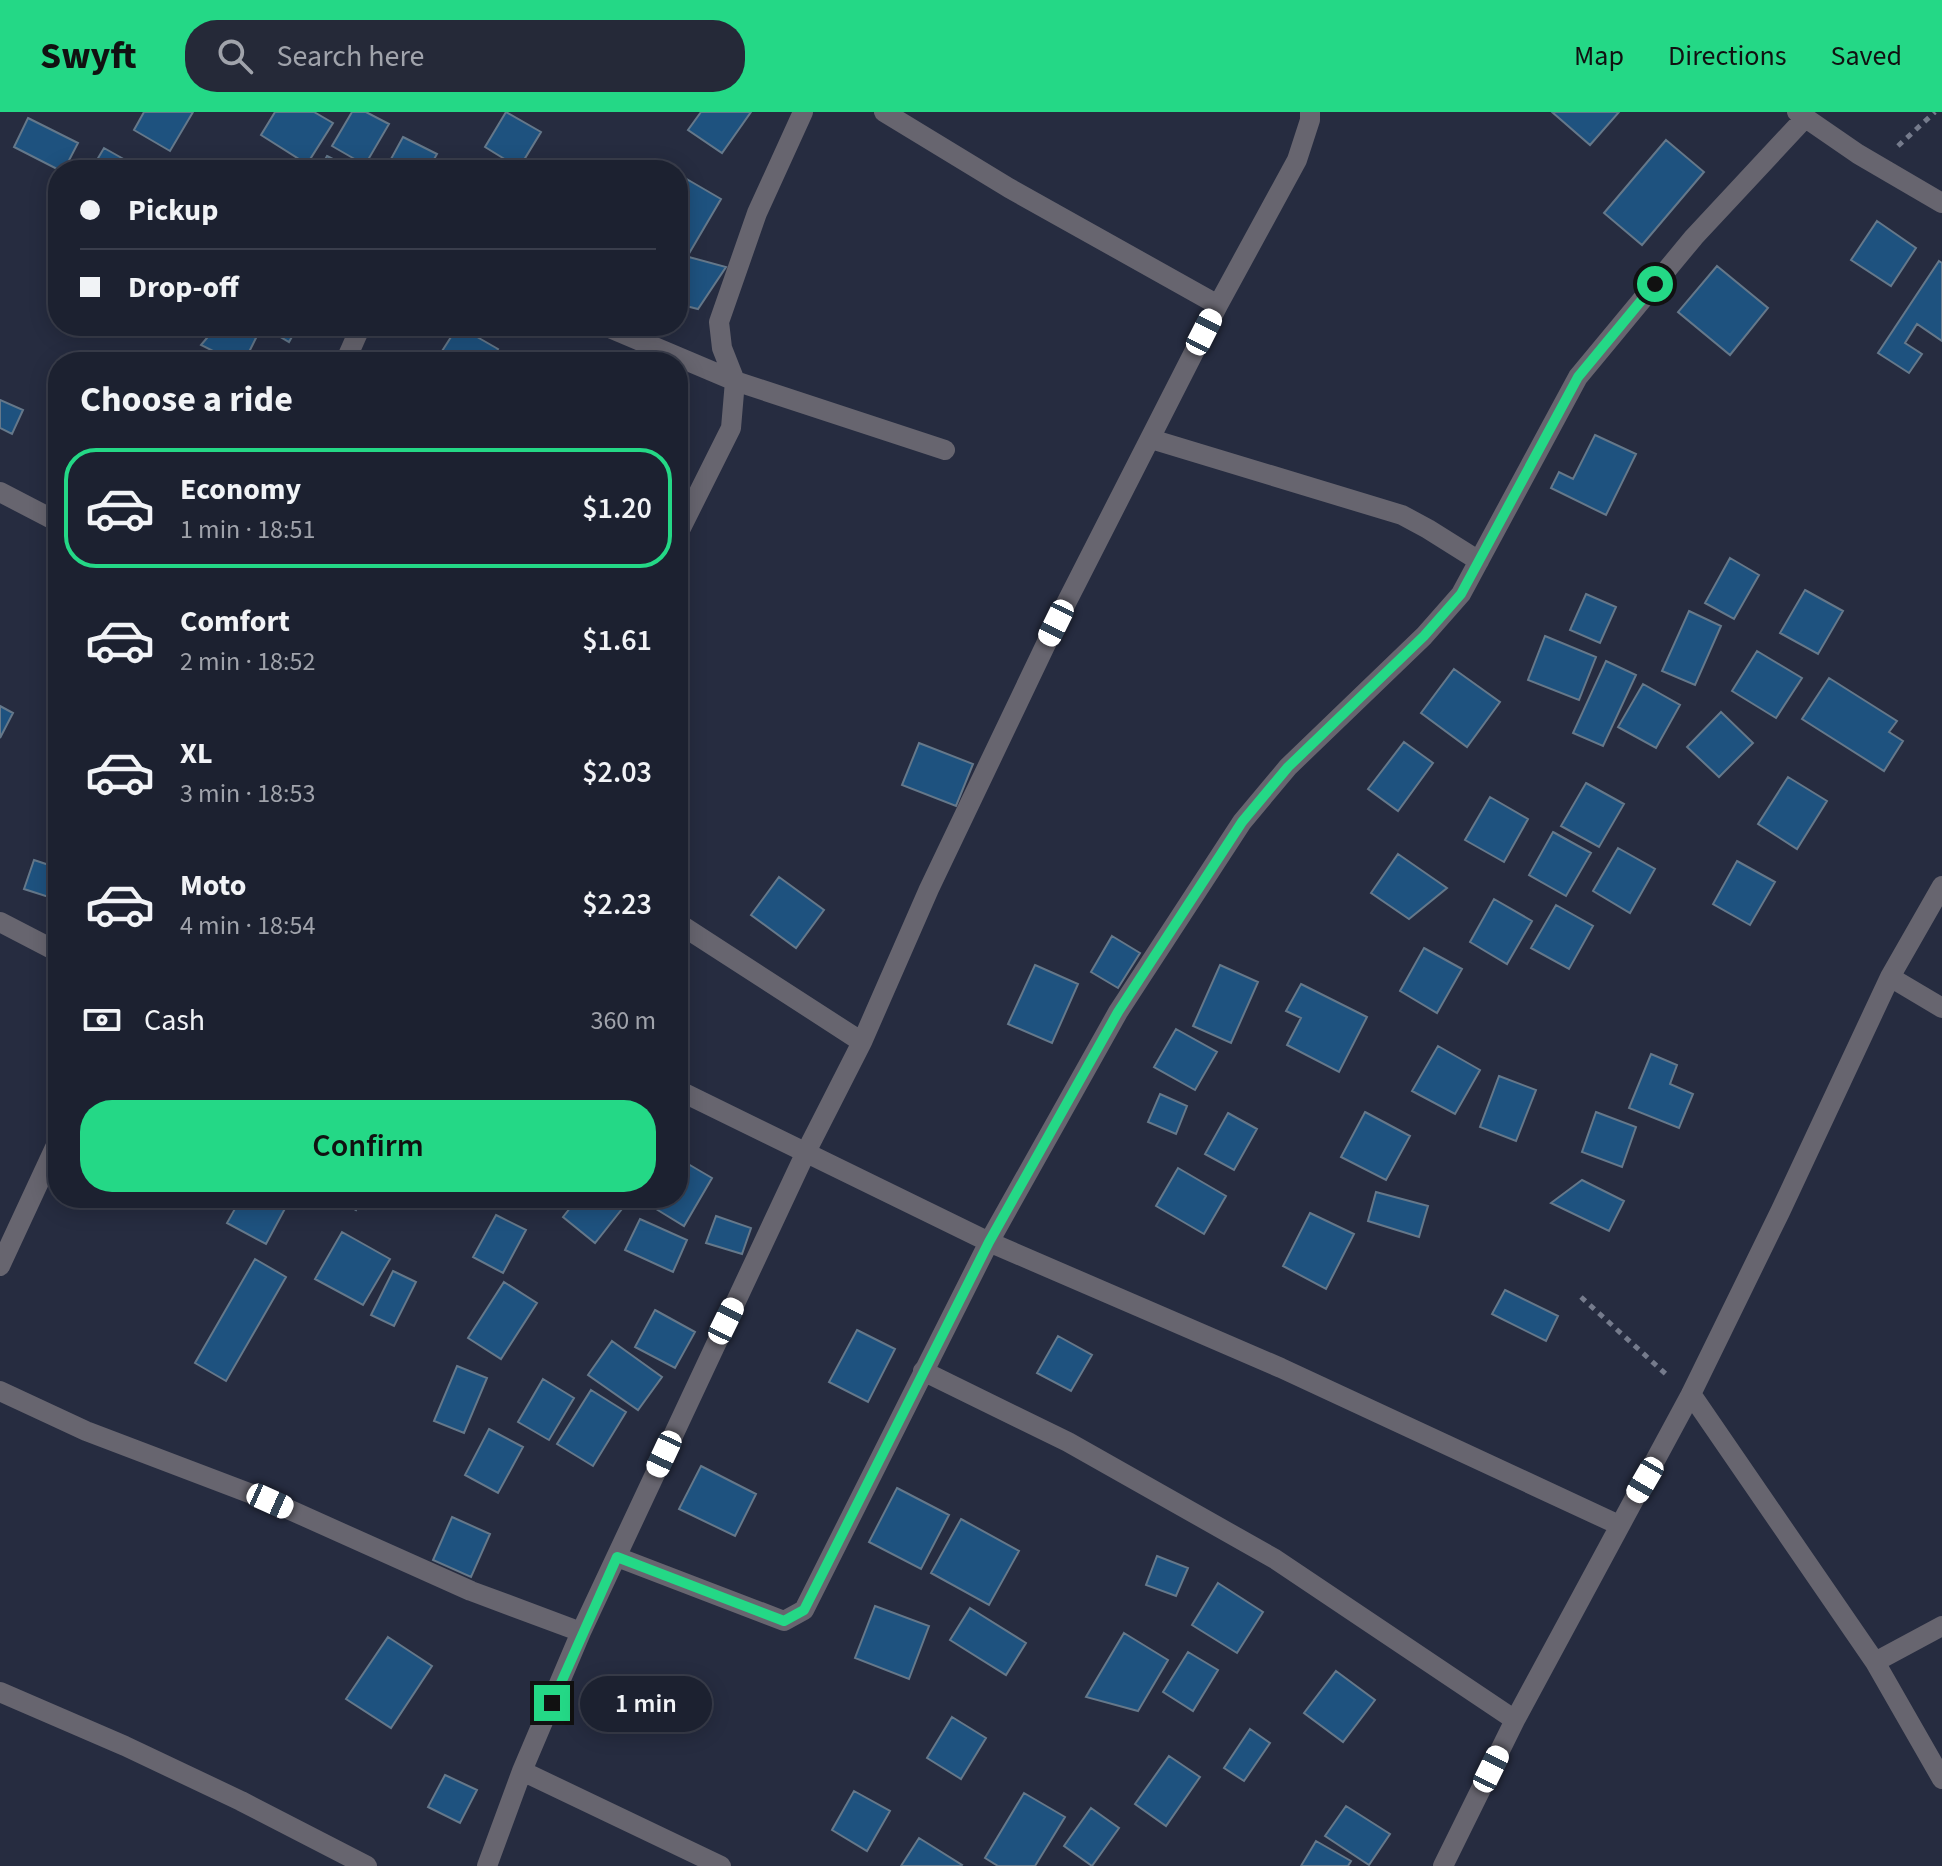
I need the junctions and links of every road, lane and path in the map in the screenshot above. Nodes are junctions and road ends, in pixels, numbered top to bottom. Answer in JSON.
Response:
{"nodes":[{"id":1,"x":803,"y":112,"type":"edge"},
{"id":2,"x":884,"y":112,"type":"edge"},
{"id":3,"x":1310,"y":112,"type":"edge"},
{"id":4,"x":1935,"y":112,"type":"edge"},
{"id":5,"x":1800,"y":116,"type":"edge"},
{"id":6,"x":1877,"y":165,"type":"junction"},
{"id":7,"x":1942,"y":203,"type":"edge"},
{"id":8,"x":1218,"y":305,"type":"junction"},
{"id":9,"x":629,"y":336,"type":"edge"},
{"id":10,"x":666,"y":352,"type":"edge"},
{"id":11,"x":688,"y":361,"type":"edge"},
{"id":12,"x":735,"y":381,"type":"junction"},
{"id":13,"x":1151,"y":439,"type":"junction"},
{"id":14,"x":945,"y":450,"type":"dead end"},
{"id":15,"x":0,"y":492,"type":"edge"},
{"id":16,"x":688,"y":514,"type":"edge"},
{"id":17,"x":48,"y":517,"type":"edge"},
{"id":18,"x":1479,"y":561,"type":"junction"},
{"id":19,"x":1942,"y":886,"type":"edge"},
{"id":20,"x":0,"y":922,"type":"edge"},
{"id":21,"x":688,"y":929,"type":"edge"},
{"id":22,"x":48,"y":947,"type":"edge"},
{"id":23,"x":1890,"y":977,"type":"junction"},
{"id":24,"x":1942,"y":1008,"type":"edge"},
{"id":25,"x":862,"y":1042,"type":"junction"},
{"id":26,"x":688,"y":1095,"type":"edge"},
{"id":27,"x":806,"y":1152,"type":"junction"},
{"id":28,"x":48,"y":1163,"type":"edge"},
{"id":29,"x":989,"y":1242,"type":"junction"},
{"id":30,"x":0,"y":1266,"type":"edge"},
{"id":31,"x":1581,"y":1297,"type":"dead end"},
{"id":32,"x":923,"y":1371,"type":"junction"},
{"id":33,"x":0,"y":1391,"type":"edge"},
{"id":34,"x":1691,"y":1394,"type":"junction"},
{"id":35,"x":1619,"y":1525,"type":"junction"},
{"id":36,"x":617,"y":1557,"type":"junction"},
{"id":37,"x":1942,"y":1626,"type":"edge"},
{"id":38,"x":581,"y":1632,"type":"junction"},
{"id":39,"x":1875,"y":1662,"type":"junction"},
{"id":40,"x":0,"y":1692,"type":"edge"},
{"id":41,"x":1515,"y":1720,"type":"junction"},
{"id":42,"x":522,"y":1771,"type":"junction"},
{"id":43,"x":1942,"y":1779,"type":"edge"},
{"id":44,"x":367,"y":1866,"type":"edge"},
{"id":45,"x":487,"y":1866,"type":"edge"},
{"id":46,"x":721,"y":1866,"type":"edge"},
{"id":47,"x":1443,"y":1866,"type":"edge"}],
"edges":[{"from":1,"to":12,"type":"street"},
{"from":2,"to":8,"type":"street"},
{"from":3,"to":8,"type":"street"},
{"from":4,"to":6,"type":"path"},
{"from":5,"to":6,"type":"street"},
{"from":5,"to":18,"type":"street"},
{"from":6,"to":7,"type":"street"},
{"from":8,"to":13,"type":"street"},
{"from":9,"to":10,"type":"street"},
{"from":11,"to":12,"type":"street"},
{"from":12,"to":14,"type":"street"},
{"from":12,"to":16,"type":"street"},
{"from":13,"to":18,"type":"street"},
{"from":13,"to":25,"type":"street"},
{"from":15,"to":17,"type":"street"},
{"from":18,"to":29,"type":"street"},
{"from":19,"to":23,"type":"street"},
{"from":20,"to":22,"type":"street"},
{"from":21,"to":25,"type":"street"},
{"from":23,"to":24,"type":"street"},
{"from":23,"to":34,"type":"street"},
{"from":25,"to":27,"type":"street"},
{"from":26,"to":27,"type":"street"},
{"from":27,"to":29,"type":"street"},
{"from":27,"to":36,"type":"street"},
{"from":28,"to":30,"type":"street"},
{"from":29,"to":32,"type":"street"},
{"from":29,"to":35,"type":"street"},
{"from":31,"to":34,"type":"path"},
{"from":32,"to":36,"type":"street"},
{"from":32,"to":41,"type":"street"},
{"from":33,"to":38,"type":"street"},
{"from":34,"to":35,"type":"street"},
{"from":34,"to":39,"type":"street"},
{"from":35,"to":41,"type":"street"},
{"from":36,"to":38,"type":"street"},
{"from":37,"to":39,"type":"street"},
{"from":38,"to":42,"type":"street"},
{"from":39,"to":43,"type":"street"},
{"from":40,"to":44,"type":"street"},
{"from":41,"to":47,"type":"street"},
{"from":42,"to":45,"type":"street"},
{"from":42,"to":46,"type":"street"}]}
